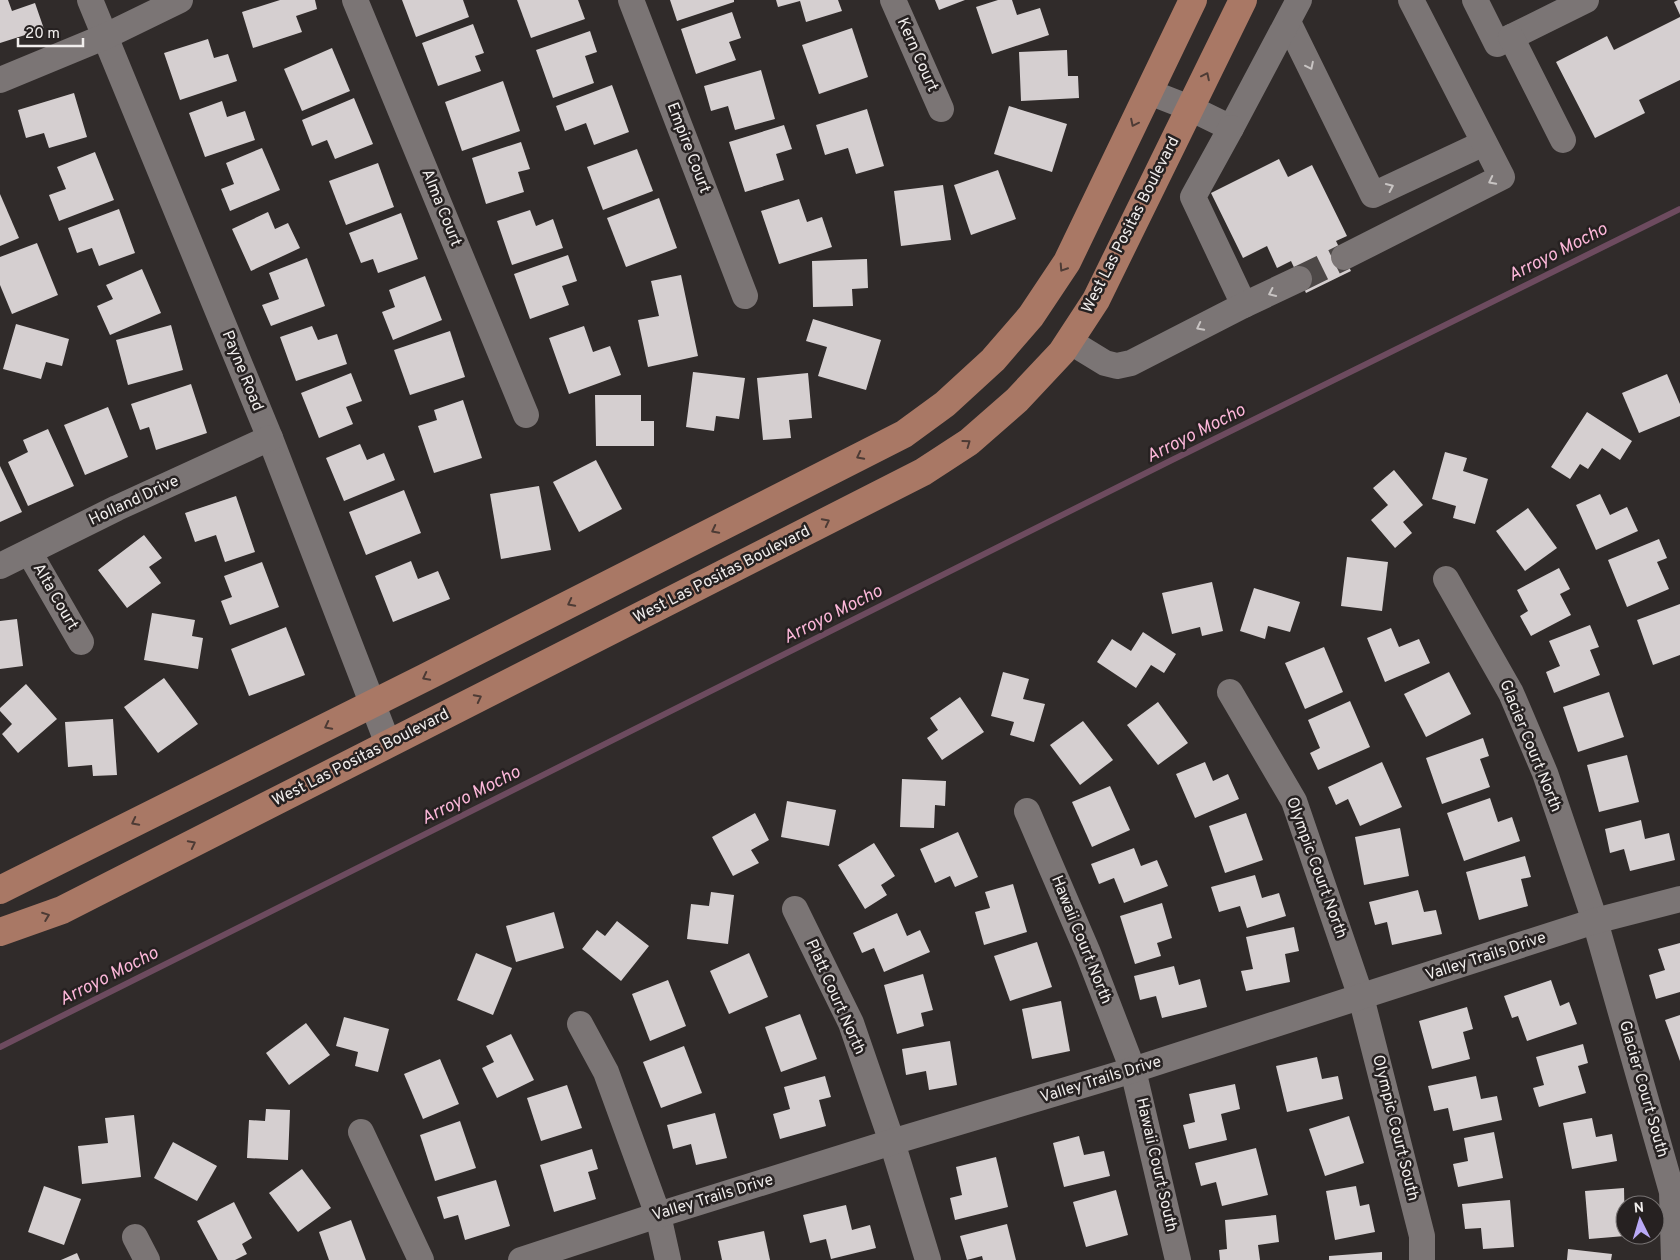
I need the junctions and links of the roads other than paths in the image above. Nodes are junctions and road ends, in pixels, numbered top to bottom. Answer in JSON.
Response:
{"nodes":[{"id":1,"x":90,"y":0,"type":"edge"},
{"id":2,"x":180,"y":0,"type":"edge"},
{"id":3,"x":355,"y":0,"type":"edge"},
{"id":4,"x":631,"y":0,"type":"edge"},
{"id":5,"x":892,"y":0,"type":"edge"},
{"id":6,"x":1194,"y":0,"type":"edge"},
{"id":7,"x":1243,"y":0,"type":"edge"},
{"id":8,"x":1411,"y":0,"type":"edge"},
{"id":9,"x":1475,"y":0,"type":"edge"},
{"id":10,"x":1586,"y":0,"type":"edge"},
{"id":11,"x":1294,"y":11,"type":"edge"},
{"id":12,"x":104,"y":37,"type":"junction"},
{"id":13,"x":1504,"y":41,"type":"junction"},
{"id":14,"x":0,"y":80,"type":"edge"},
{"id":15,"x":1149,"y":92,"type":"junction"},
{"id":16,"x":1190,"y":108,"type":"junction"},
{"id":17,"x":941,"y":110,"type":"dead end"},
{"id":18,"x":1231,"y":128,"type":"junction"},
{"id":19,"x":1563,"y":140,"type":"dead end"},
{"id":20,"x":1484,"y":143,"type":"junction"},
{"id":21,"x":1344,"y":257,"type":"tunnel mouth"},
{"id":22,"x":1299,"y":279,"type":"tunnel mouth"},
{"id":23,"x":745,"y":296,"type":"dead end"},
{"id":24,"x":1244,"y":305,"type":"junction"},
{"id":25,"x":1069,"y":341,"type":"junction"},
{"id":26,"x":526,"y":415,"type":"dead end"},
{"id":27,"x":270,"y":438,"type":"junction"},
{"id":28,"x":29,"y":552,"type":"junction"},
{"id":29,"x":0,"y":566,"type":"edge"},
{"id":30,"x":1446,"y":579,"type":"dead end"},
{"id":31,"x":81,"y":642,"type":"dead end"},
{"id":32,"x":1230,"y":692,"type":"dead end"},
{"id":33,"x":371,"y":704,"type":"junction"},
{"id":34,"x":388,"y":744,"type":"junction"},
{"id":35,"x":1027,"y":811,"type":"dead end"},
{"id":36,"x":0,"y":890,"type":"edge"},
{"id":37,"x":1680,"y":899,"type":"edge"},
{"id":38,"x":795,"y":909,"type":"dead end"},
{"id":39,"x":1595,"y":921,"type":"junction"},
{"id":40,"x":0,"y":932,"type":"edge"},
{"id":41,"x":1361,"y":997,"type":"junction"},
{"id":42,"x":580,"y":1024,"type":"dead end"},
{"id":43,"x":1133,"y":1070,"type":"junction"},
{"id":44,"x":361,"y":1132,"type":"dead end"},
{"id":45,"x":892,"y":1142,"type":"junction"},
{"id":46,"x":658,"y":1214,"type":"junction"},
{"id":47,"x":135,"y":1237,"type":"dead end"},
{"id":48,"x":147,"y":1260,"type":"edge"},
{"id":49,"x":421,"y":1260,"type":"edge"},
{"id":50,"x":521,"y":1260,"type":"edge"},
{"id":51,"x":668,"y":1260,"type":"edge"},
{"id":52,"x":928,"y":1260,"type":"edge"},
{"id":53,"x":1178,"y":1260,"type":"edge"},
{"id":54,"x":1422,"y":1260,"type":"edge"},
{"id":55,"x":1674,"y":1260,"type":"edge"}],
"edges":[{"from":1,"to":12,"type":"street","name":"Payne Road"},
{"from":2,"to":12,"type":"street"},
{"from":3,"to":26,"type":"street","name":"Alma Court"},
{"from":4,"to":23,"type":"street","name":"Empire Court"},
{"from":5,"to":17,"type":"street","name":"Kern Court"},
{"from":6,"to":15,"type":"main road"},
{"from":16,"to":7,"type":"main road","name":"West Las Positas Boulevard","one_way":true},
{"from":8,"to":20,"type":"street"},
{"from":9,"to":13,"type":"street"},
{"from":10,"to":13,"type":"street"},
{"from":11,"to":18,"type":"street"},
{"from":11,"to":20,"type":"street","one_way":true},
{"from":12,"to":14,"type":"street"},
{"from":12,"to":27,"type":"street","name":"Payne Road"},
{"from":13,"to":19,"type":"street"},
{"from":15,"to":16,"type":"street"},
{"from":15,"to":33,"type":"main road","one_way":true},
{"from":16,"to":18,"type":"street"},
{"from":16,"to":25,"type":"main road","name":"West Las Positas Boulevard"},
{"from":18,"to":24,"type":"street"},
{"from":20,"to":21,"type":"street","one_way":true},
{"from":22,"to":24,"type":"street","one_way":true},
{"from":24,"to":25,"type":"street","one_way":true},
{"from":34,"to":25,"type":"main road","name":"West Las Positas Boulevard","one_way":true},
{"from":27,"to":28,"type":"street","name":"Holland Drive"},
{"from":27,"to":33,"type":"street","name":"Payne Road"},
{"from":28,"to":29,"type":"street","name":"Holland Drive"},
{"from":28,"to":31,"type":"street","name":"Alta Court"},
{"from":30,"to":39,"type":"street","name":"Glacier Court North"},
{"from":32,"to":41,"type":"street","name":"Olympic Court North"},
{"from":33,"to":34,"type":"street","name":"Payne Road"},
{"from":33,"to":36,"type":"main road","one_way":true},
{"from":40,"to":34,"type":"main road","name":"West Las Positas Boulevard","one_way":true},
{"from":35,"to":43,"type":"street","name":"Hawaii Court North"},
{"from":37,"to":39,"type":"street","name":"Valley Trails Drive"},
{"from":38,"to":45,"type":"street","name":"Platt Court North"},
{"from":39,"to":41,"type":"street","name":"Valley Trails Drive"},
{"from":39,"to":55,"type":"street","name":"Glacier Court South"},
{"from":41,"to":43,"type":"street","name":"Valley Trails Drive"},
{"from":41,"to":54,"type":"street","name":"Olympic Court South"},
{"from":42,"to":46,"type":"street"},
{"from":43,"to":45,"type":"street","name":"Valley Trails Drive"},
{"from":43,"to":53,"type":"street","name":"Hawaii Court South"},
{"from":44,"to":49,"type":"street"},
{"from":45,"to":46,"type":"street","name":"Valley Trails Drive"},
{"from":45,"to":52,"type":"street","name":"Platt Court North"},
{"from":46,"to":50,"type":"street","name":"Valley Trails Drive"},
{"from":46,"to":51,"type":"street"},
{"from":47,"to":48,"type":"street"}]}
